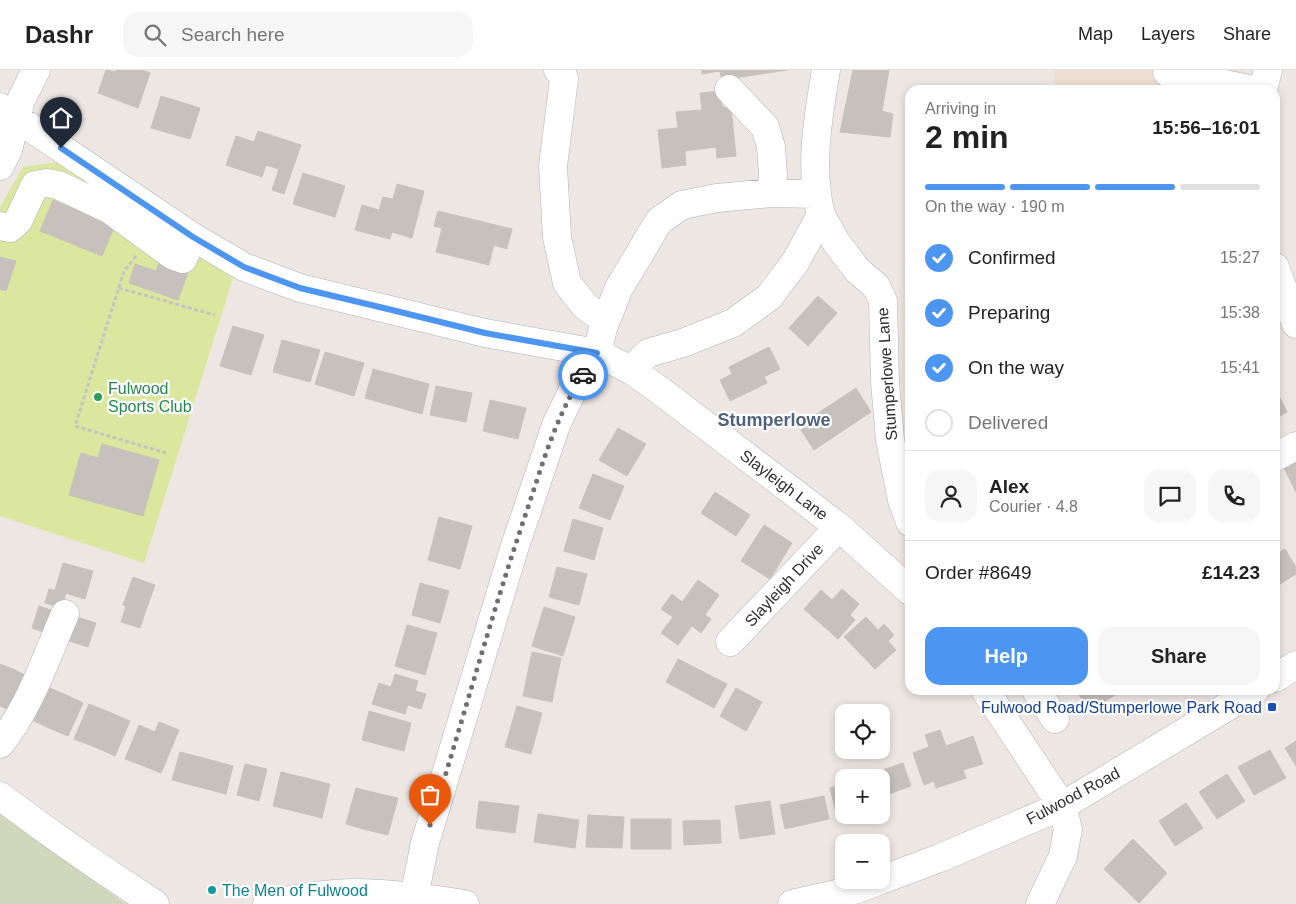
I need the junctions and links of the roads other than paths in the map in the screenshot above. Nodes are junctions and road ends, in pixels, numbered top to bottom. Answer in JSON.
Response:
{"nodes":[{"id":1,"x":36,"y":70,"type":"edge"},
{"id":2,"x":558,"y":70,"type":"edge"},
{"id":3,"x":826,"y":70,"type":"edge"},
{"id":4,"x":1268,"y":70,"type":"edge"},
{"id":5,"x":1167,"y":72,"type":"dead end"},
{"id":6,"x":1229,"y":85,"type":"edge"},
{"id":7,"x":1264,"y":85,"type":"edge"},
{"id":8,"x":729,"y":89,"type":"dead end"},
{"id":9,"x":8,"y":112,"type":"edge"},
{"id":10,"x":76,"y":158,"type":"junction"},
{"id":11,"x":0,"y":166,"type":"edge"},
{"id":12,"x":58,"y":185,"type":"junction"},
{"id":13,"x":771,"y":193,"type":"junction"},
{"id":14,"x":819,"y":204,"type":"junction"},
{"id":15,"x":0,"y":226,"type":"edge"},
{"id":16,"x":188,"y":248,"type":"junction"},
{"id":17,"x":1280,"y":281,"type":"edge"},
{"id":18,"x":606,"y":321,"type":"junction"},
{"id":19,"x":1296,"y":324,"type":"edge"},
{"id":20,"x":597,"y":353,"type":"junction"},
{"id":21,"x":631,"y":370,"type":"junction"},
{"id":22,"x":1296,"y":446,"type":"edge"},
{"id":23,"x":1280,"y":454,"type":"edge"},
{"id":24,"x":905,"y":508,"type":"edge"},
{"id":25,"x":839,"y":527,"type":"junction"},
{"id":26,"x":905,"y":586,"type":"edge"},
{"id":27,"x":65,"y":614,"type":"dead end"},
{"id":28,"x":730,"y":642,"type":"dead end"},
{"id":29,"x":1296,"y":665,"type":"edge"},
{"id":30,"x":1280,"y":675,"type":"edge"},
{"id":31,"x":989,"y":695,"type":"edge"},
{"id":32,"x":1039,"y":695,"type":"edge"},
{"id":33,"x":1246,"y":695,"type":"edge"},
{"id":34,"x":1055,"y":719,"type":"dead end"},
{"id":35,"x":0,"y":744,"type":"edge"},
{"id":36,"x":0,"y":796,"type":"edge"},
{"id":37,"x":1062,"y":806,"type":"junction"},
{"id":38,"x":890,"y":877,"type":"edge"},
{"id":39,"x":857,"y":889,"type":"edge"},
{"id":40,"x":414,"y":897,"type":"junction"},
{"id":41,"x":314,"y":900,"type":"edge"},
{"id":42,"x":155,"y":904,"type":"edge"},
{"id":43,"x":267,"y":904,"type":"edge"},
{"id":44,"x":465,"y":904,"type":"edge"},
{"id":45,"x":792,"y":904,"type":"edge"},
{"id":46,"x":1040,"y":904,"type":"edge"}],
"edges":[{"from":1,"to":9,"type":"street"},
{"from":2,"to":18,"type":"street"},
{"from":3,"to":14,"type":"street"},
{"from":4,"to":7,"type":"street"},
{"from":5,"to":6,"type":"street"},
{"from":8,"to":13,"type":"street"},
{"from":9,"to":10,"type":"street","name":"Slayleigh Lane"},
{"from":9,"to":11,"type":"street"},
{"from":10,"to":12,"type":"street"},
{"from":10,"to":16,"type":"street","name":"Slayleigh Lane"},
{"from":12,"to":15,"type":"street"},
{"from":12,"to":16,"type":"street"},
{"from":13,"to":14,"type":"street"},
{"from":13,"to":18,"type":"street"},
{"from":14,"to":21,"type":"street"},
{"from":14,"to":24,"type":"street","name":"Stumperlowe Lane"},
{"from":16,"to":20,"type":"street","name":"Slayleigh Lane"},
{"from":17,"to":19,"type":"street"},
{"from":18,"to":20,"type":"street"},
{"from":20,"to":21,"type":"street","name":"Slayleigh Lane"},
{"from":20,"to":40,"type":"street"},
{"from":21,"to":25,"type":"street","name":"Slayleigh Lane"},
{"from":22,"to":23,"type":"street"},
{"from":25,"to":26,"type":"street","name":"Slayleigh Lane"},
{"from":25,"to":28,"type":"street","name":"Slayleigh Drive"},
{"from":27,"to":35,"type":"street"},
{"from":29,"to":30,"type":"street"},
{"from":31,"to":37,"type":"street"},
{"from":32,"to":34,"type":"street"},
{"from":33,"to":37,"type":"street","name":"Fulwood Road"},
{"from":36,"to":42,"type":"street"},
{"from":37,"to":38,"type":"street","name":"Fulwood Road"},
{"from":37,"to":46,"type":"street"},
{"from":39,"to":45,"type":"street","name":"Fulwood Road"},
{"from":40,"to":41,"type":"street"},
{"from":40,"to":44,"type":"street"},
{"from":41,"to":43,"type":"street"}]}
